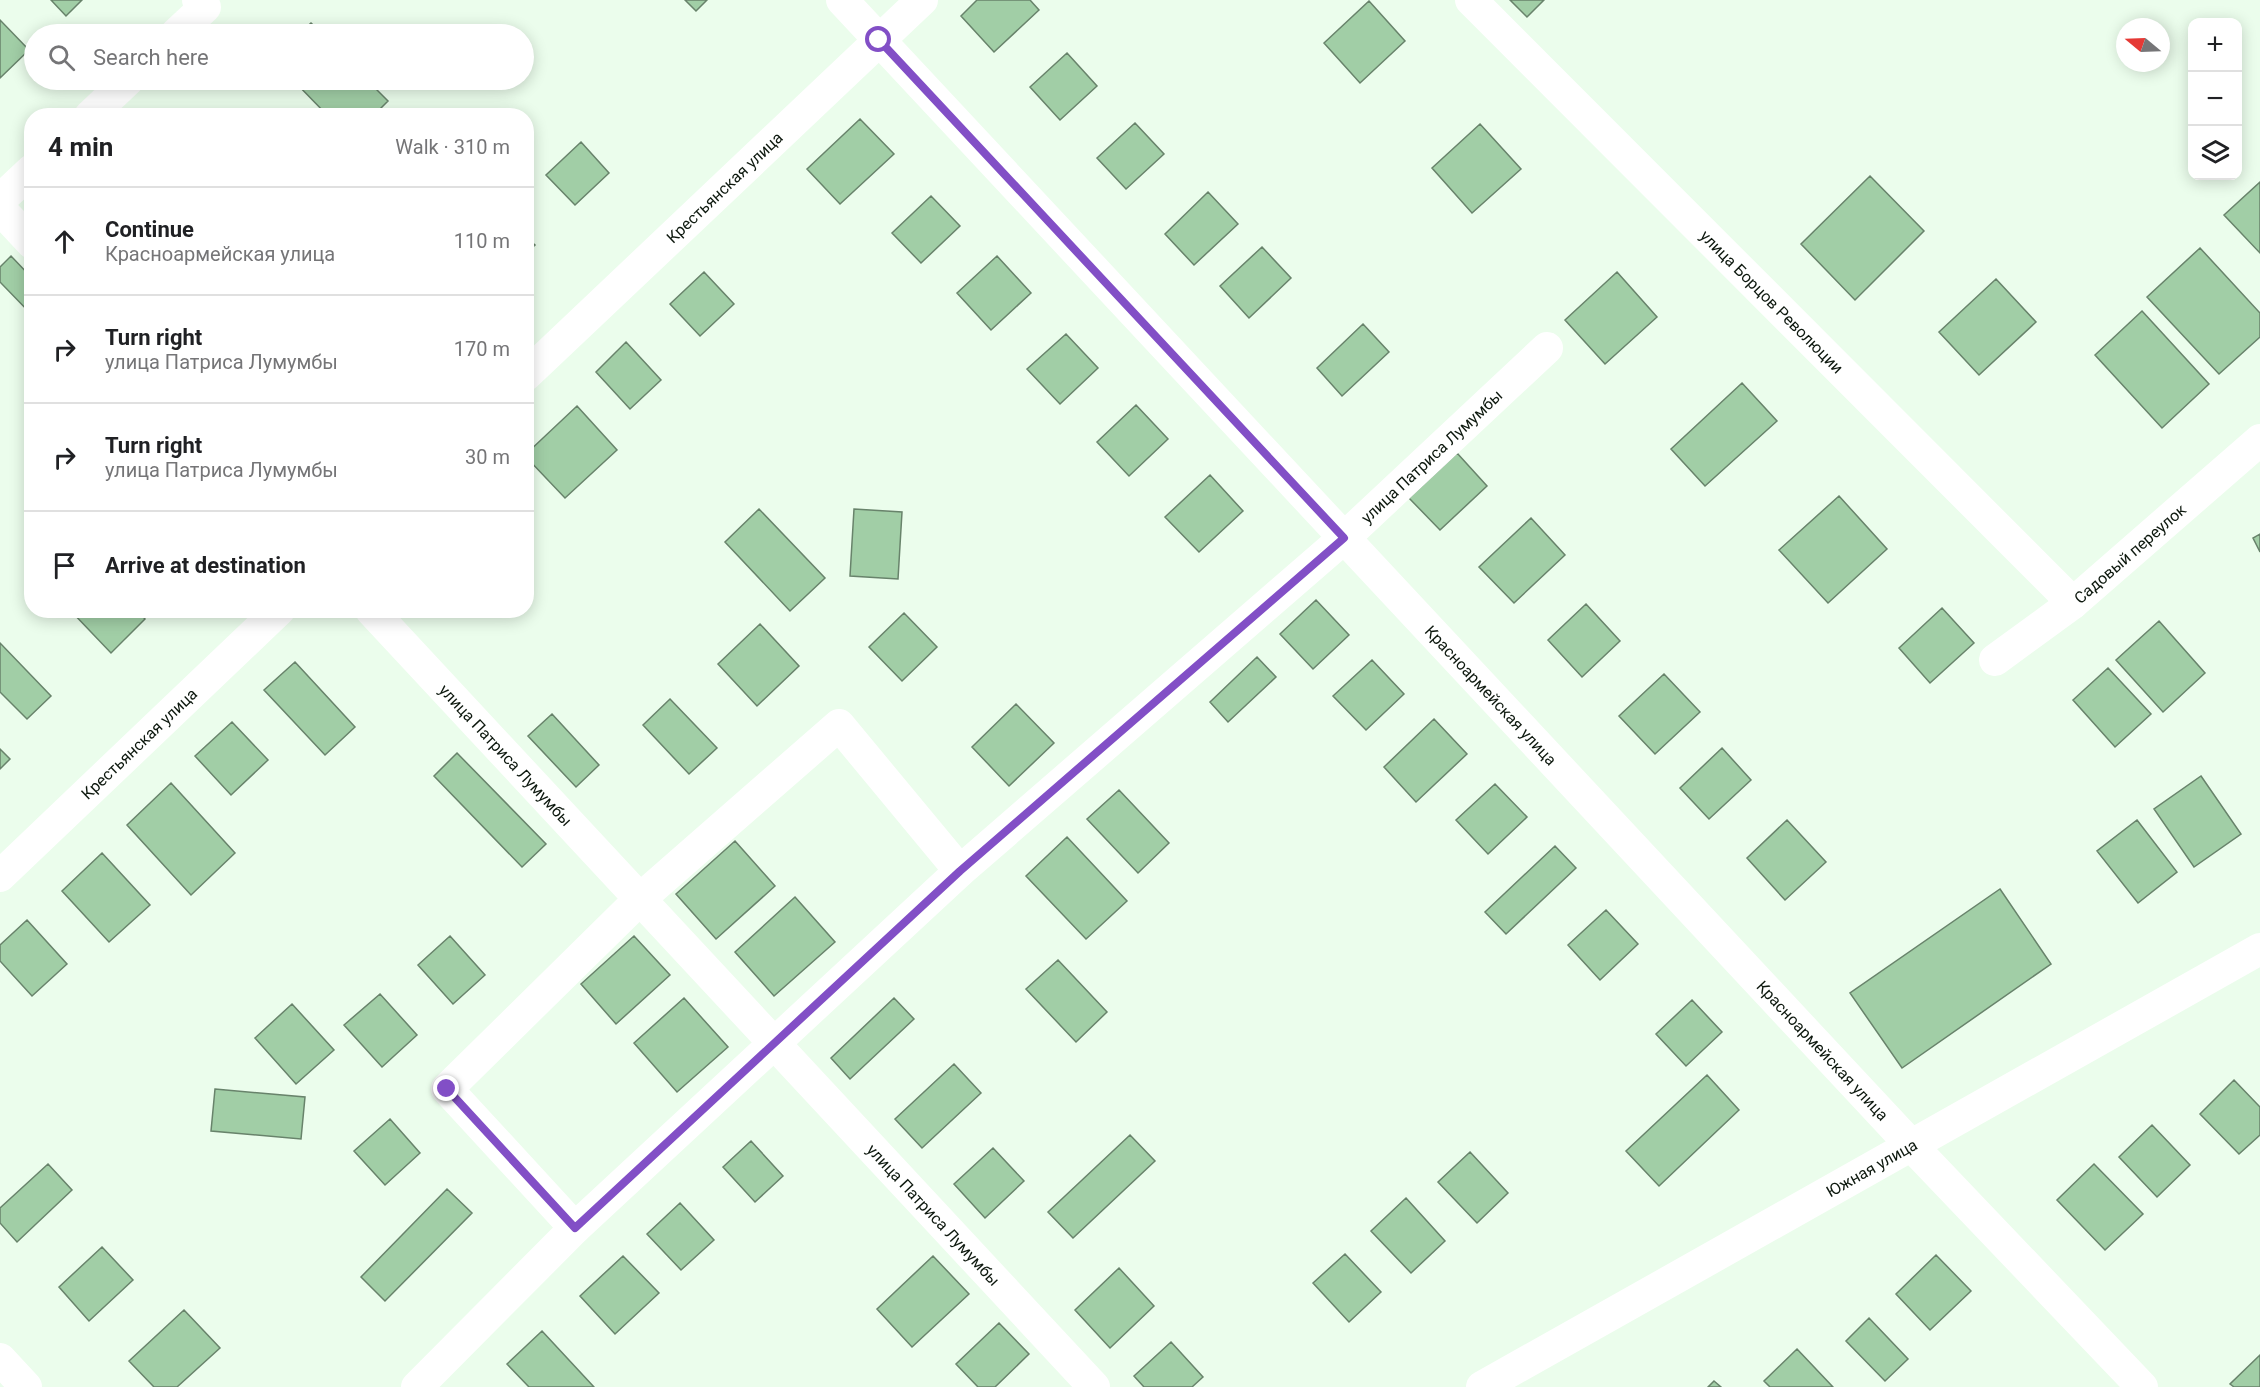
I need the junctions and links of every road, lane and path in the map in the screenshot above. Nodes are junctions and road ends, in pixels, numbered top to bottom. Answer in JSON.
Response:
{"nodes":[{"id":1,"x":198,"y":0,"type":"edge"},
{"id":2,"x":842,"y":0,"type":"edge"},
{"id":3,"x":922,"y":0,"type":"edge"},
{"id":4,"x":1471,"y":0,"type":"edge"},
{"id":5,"x":187,"y":24,"type":"edge"},
{"id":6,"x":879,"y":40,"type":"junction"},
{"id":7,"x":117,"y":90,"type":"edge"},
{"id":8,"x":98,"y":108,"type":"edge"},
{"id":9,"x":24,"y":178,"type":"edge"},
{"id":10,"x":0,"y":200,"type":"edge"},
{"id":11,"x":0,"y":209,"type":"edge"},
{"id":12,"x":24,"y":234,"type":"edge"},
{"id":13,"x":1547,"y":348,"type":"dead end"},
{"id":14,"x":534,"y":367,"type":"edge"},
{"id":15,"x":2260,"y":440,"type":"edge"},
{"id":16,"x":1344,"y":538,"type":"junction"},
{"id":17,"x":2073,"y":603,"type":"junction"},
{"id":18,"x":271,"y":618,"type":"edge"},
{"id":19,"x":377,"y":618,"type":"edge"},
{"id":20,"x":1995,"y":660,"type":"dead end"},
{"id":21,"x":960,"y":871,"type":"junction"},
{"id":22,"x":0,"y":876,"type":"edge"},
{"id":23,"x":640,"y":899,"type":"junction"},
{"id":24,"x":2260,"y":949,"type":"edge"},
{"id":25,"x":774,"y":1044,"type":"junction"},
{"id":26,"x":1911,"y":1145,"type":"junction"},
{"id":27,"x":575,"y":1228,"type":"junction"},
{"id":28,"x":0,"y":1359,"type":"edge"},
{"id":29,"x":26,"y":1387,"type":"edge"},
{"id":30,"x":417,"y":1387,"type":"edge"},
{"id":31,"x":1094,"y":1387,"type":"edge"},
{"id":32,"x":1482,"y":1387,"type":"edge"},
{"id":33,"x":2142,"y":1387,"type":"edge"}],
"edges":[{"from":1,"to":5,"type":"street"},
{"from":2,"to":6,"type":"street","name":"Красноармейская улица"},
{"from":3,"to":6,"type":"street","name":"Крестьянская улица"},
{"from":4,"to":17,"type":"street","name":"улица Борцов Революции"},
{"from":6,"to":14,"type":"street","name":"Крестьянская улица"},
{"from":6,"to":16,"type":"street","name":"Красноармейская улица"},
{"from":7,"to":8,"type":"street"},
{"from":9,"to":10,"type":"street"},
{"from":11,"to":12,"type":"street"},
{"from":13,"to":16,"type":"street","name":"улица Патриса Лумумбы"},
{"from":15,"to":17,"type":"street","name":"Садовый переулок"},
{"from":16,"to":21,"type":"street","name":"улица Патриса Лумумбы"},
{"from":16,"to":26,"type":"street","name":"Красноармейская улица"},
{"from":17,"to":20,"type":"street","name":"Садовый переулок"},
{"from":18,"to":22,"type":"street","name":"Крестьянская улица"},
{"from":19,"to":23,"type":"street","name":"улица Патриса Лумумбы"},
{"from":21,"to":23,"type":"street"},
{"from":21,"to":25,"type":"street","name":"улица Патриса Лумумбы"},
{"from":23,"to":25,"type":"street","name":"улица Патриса Лумумбы"},
{"from":23,"to":27,"type":"street"},
{"from":24,"to":26,"type":"street","name":"Южная улица"},
{"from":25,"to":27,"type":"street","name":"улица Патриса Лумумбы"},
{"from":25,"to":31,"type":"street","name":"улица Патриса Лумумбы"},
{"from":26,"to":32,"type":"street","name":"Южная улица"},
{"from":26,"to":33,"type":"street","name":"Красноармейская улица"},
{"from":27,"to":30,"type":"street","name":"улица Патриса Лумумбы"},
{"from":28,"to":29,"type":"street"}]}
